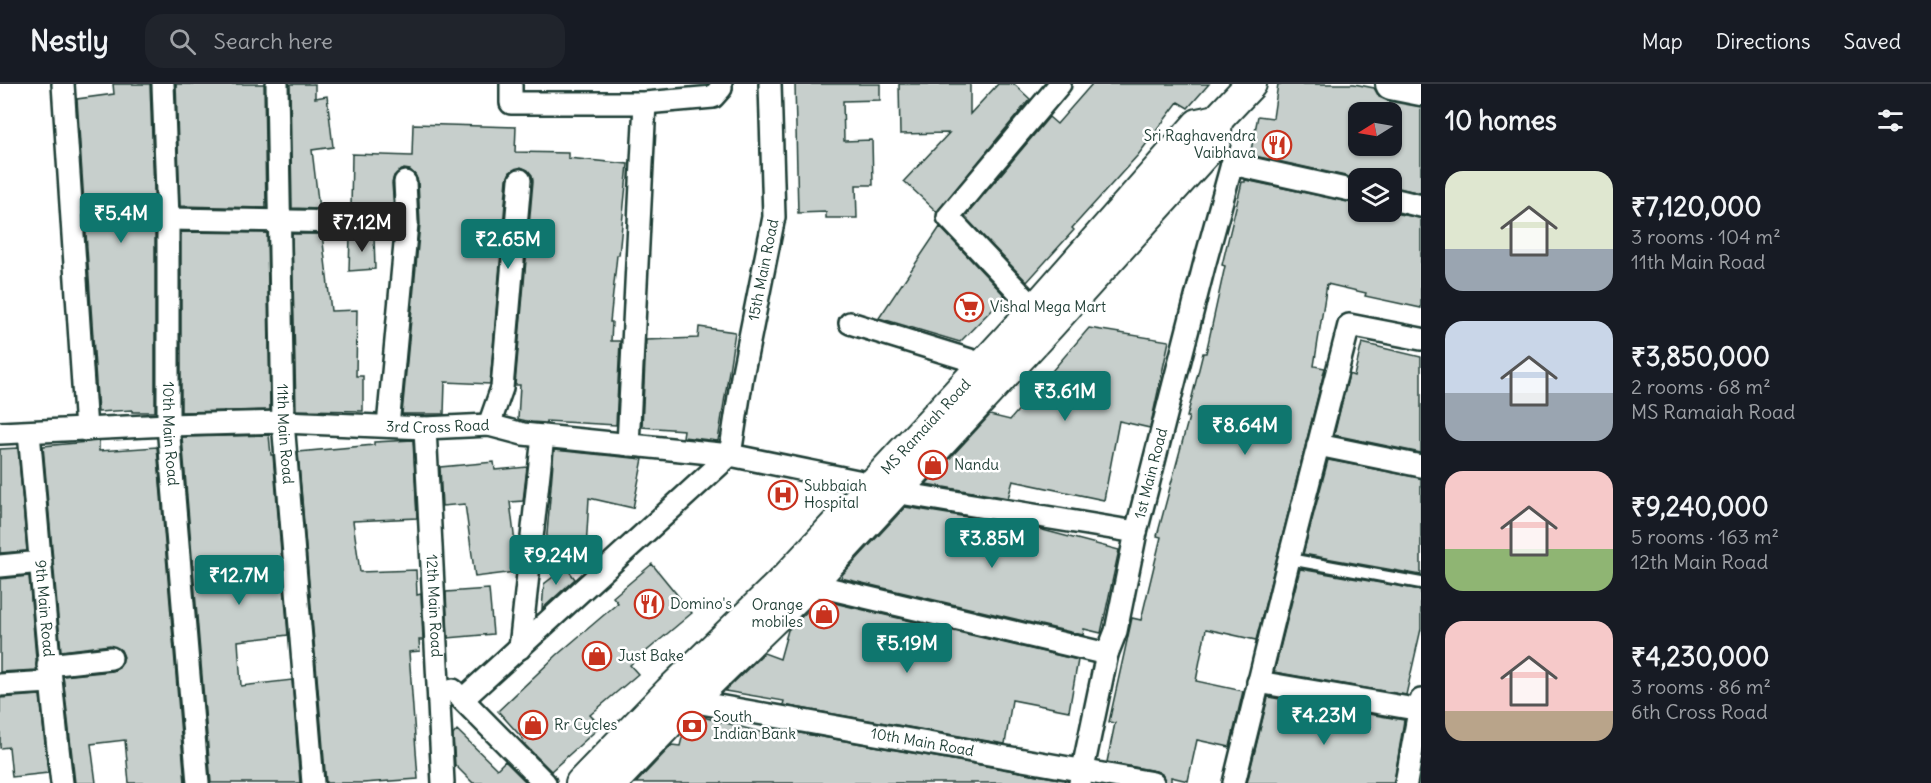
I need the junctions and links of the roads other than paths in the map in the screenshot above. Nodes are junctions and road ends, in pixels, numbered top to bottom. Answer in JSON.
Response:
{"nodes":[{"id":1,"x":63,"y":84,"type":"edge"},
{"id":2,"x":163,"y":84,"type":"edge"},
{"id":3,"x":277,"y":84,"type":"edge"},
{"id":4,"x":511,"y":84,"type":"edge"},
{"id":5,"x":721,"y":84,"type":"edge"},
{"id":6,"x":770,"y":84,"type":"edge"},
{"id":7,"x":1060,"y":84,"type":"edge"},
{"id":8,"x":1251,"y":84,"type":"edge"},
{"id":9,"x":645,"y":104,"type":"junction"},
{"id":10,"x":1217,"y":120,"type":"junction"},
{"id":11,"x":1232,"y":164,"type":"junction"},
{"id":12,"x":520,"y":180,"type":"dead end"},
{"id":13,"x":405,"y":182,"type":"dead end"},
{"id":14,"x":1348,"y":190,"type":"edge"},
{"id":15,"x":1402,"y":201,"type":"edge"},
{"id":16,"x":1421,"y":206,"type":"edge"},
{"id":17,"x":168,"y":219,"type":"junction"},
{"id":18,"x":279,"y":220,"type":"junction"},
{"id":19,"x":407,"y":223,"type":"junction"},
{"id":20,"x":1035,"y":309,"type":"junction"},
{"id":21,"x":850,"y":323,"type":"dead end"},
{"id":22,"x":1421,"y":339,"type":"edge"},
{"id":23,"x":983,"y":364,"type":"junction"},
{"id":24,"x":283,"y":422,"type":"junction"},
{"id":25,"x":168,"y":425,"type":"junction"},
{"id":26,"x":489,"y":425,"type":"junction"},
{"id":27,"x":388,"y":426,"type":"junction"},
{"id":28,"x":425,"y":428,"type":"junction"},
{"id":29,"x":86,"y":430,"type":"junction"},
{"id":30,"x":0,"y":433,"type":"edge"},
{"id":31,"x":29,"y":433,"type":"junction"},
{"id":32,"x":543,"y":436,"type":"junction"},
{"id":33,"x":628,"y":445,"type":"junction"},
{"id":34,"x":1318,"y":445,"type":"junction"},
{"id":35,"x":730,"y":455,"type":"junction"},
{"id":36,"x":1421,"y":466,"type":"edge"},
{"id":37,"x":883,"y":488,"type":"junction"},
{"id":38,"x":1137,"y":532,"type":"junction"},
{"id":39,"x":1289,"y":559,"type":"junction"},
{"id":40,"x":41,"y":562,"type":"junction"},
{"id":41,"x":0,"y":566,"type":"edge"},
{"id":42,"x":1421,"y":583,"type":"edge"},
{"id":43,"x":810,"y":584,"type":"junction"},
{"id":44,"x":520,"y":648,"type":"junction"},
{"id":45,"x":1107,"y":654,"type":"junction"},
{"id":46,"x":111,"y":658,"type":"dead end"},
{"id":47,"x":49,"y":673,"type":"junction"},
{"id":48,"x":436,"y":675,"type":"junction"},
{"id":49,"x":1258,"y":682,"type":"junction"},
{"id":50,"x":0,"y":685,"type":"edge"},
{"id":51,"x":463,"y":699,"type":"junction"},
{"id":52,"x":690,"y":701,"type":"junction"},
{"id":53,"x":1420,"y":706,"type":"edge"},
{"id":54,"x":1082,"y":777,"type":"edge"},
{"id":55,"x":62,"y":783,"type":"edge"},
{"id":56,"x":198,"y":783,"type":"edge"},
{"id":57,"x":313,"y":783,"type":"edge"},
{"id":58,"x":443,"y":783,"type":"edge"},
{"id":59,"x":545,"y":783,"type":"edge"},
{"id":60,"x":581,"y":783,"type":"edge"},
{"id":61,"x":612,"y":783,"type":"edge"},
{"id":62,"x":1153,"y":783,"type":"edge"},
{"id":63,"x":1234,"y":783,"type":"edge"},
{"id":64,"x":1406,"y":783,"type":"edge"}],
"edges":[{"from":1,"to":29,"type":"street"},
{"from":2,"to":17,"type":"street","name":"10th Main Road"},
{"from":3,"to":18,"type":"street","name":"11th Main Road"},
{"from":4,"to":9,"type":"street"},
{"from":5,"to":9,"type":"street"},
{"from":6,"to":35,"type":"street","name":"15th Main Road"},
{"from":7,"to":20,"type":"street"},
{"from":8,"to":10,"type":"main road","name":"MS Ramaiah Road"},
{"from":9,"to":33,"type":"street"},
{"from":10,"to":11,"type":"street"},
{"from":10,"to":20,"type":"main road","name":"MS Ramaiah Road"},
{"from":10,"to":37,"type":"main road","name":"MS Ramaiah Road"},
{"from":11,"to":14,"type":"street"},
{"from":11,"to":38,"type":"street","name":"1st Main Road"},
{"from":12,"to":26,"type":"street"},
{"from":13,"to":19,"type":"street"},
{"from":15,"to":16,"type":"street"},
{"from":17,"to":18,"type":"street"},
{"from":17,"to":25,"type":"street","name":"10th Main Road"},
{"from":18,"to":19,"type":"street"},
{"from":18,"to":24,"type":"street","name":"11th Main Road"},
{"from":19,"to":27,"type":"street"},
{"from":20,"to":23,"type":"main road","name":"MS Ramaiah Road"},
{"from":21,"to":23,"type":"street"},
{"from":22,"to":34,"type":"street"},
{"from":23,"to":37,"type":"main road","name":"MS Ramaiah Road"},
{"from":24,"to":25,"type":"street","name":"3rd Cross Road"},
{"from":24,"to":27,"type":"street","name":"3rd Cross Road"},
{"from":24,"to":57,"type":"street","name":"11th Main Road"},
{"from":25,"to":29,"type":"street","name":"3rd Cross Road"},
{"from":25,"to":56,"type":"street","name":"10th Main Road"},
{"from":26,"to":28,"type":"street","name":"3rd Cross Road"},
{"from":26,"to":32,"type":"street","name":"3rd Cross Road"},
{"from":27,"to":28,"type":"street","name":"3rd Cross Road"},
{"from":28,"to":48,"type":"street","name":"12th Main Road"},
{"from":29,"to":31,"type":"street","name":"3rd Cross Road"},
{"from":30,"to":31,"type":"street","name":"3rd Cross Road"},
{"from":31,"to":40,"type":"street","name":"9th Main Road"},
{"from":32,"to":33,"type":"street","name":"3rd Cross Road"},
{"from":32,"to":44,"type":"street"},
{"from":33,"to":35,"type":"street","name":"3rd Cross Road"},
{"from":34,"to":36,"type":"street"},
{"from":34,"to":39,"type":"street"},
{"from":35,"to":37,"type":"street","name":"3rd Cross Road"},
{"from":35,"to":44,"type":"street"},
{"from":37,"to":38,"type":"street","name":"3rd Cross Road"},
{"from":37,"to":43,"type":"main road","name":"MS Ramaiah Road"},
{"from":37,"to":60,"type":"main road","name":"MS Ramaiah Road"},
{"from":38,"to":45,"type":"street","name":"1st Main Road"},
{"from":39,"to":42,"type":"lane"},
{"from":39,"to":49,"type":"street"},
{"from":40,"to":41,"type":"street"},
{"from":40,"to":47,"type":"street","name":"9th Main Road"},
{"from":43,"to":45,"type":"street"},
{"from":43,"to":52,"type":"main road","name":"MS Ramaiah Road"},
{"from":44,"to":51,"type":"street"},
{"from":45,"to":54,"type":"street","name":"1st Main Road"},
{"from":46,"to":47,"type":"street"},
{"from":47,"to":50,"type":"street"},
{"from":47,"to":55,"type":"street","name":"9th Main Road"},
{"from":48,"to":51,"type":"street"},
{"from":48,"to":58,"type":"street","name":"12th Main Road"},
{"from":49,"to":53,"type":"street"},
{"from":49,"to":63,"type":"street"},
{"from":51,"to":59,"type":"street"},
{"from":52,"to":54,"type":"street","name":"10th Main Road"},
{"from":52,"to":61,"type":"main road","name":"MS Ramaiah Road"},
{"from":53,"to":64,"type":"street"},
{"from":54,"to":62,"type":"street","name":"10th Main Road"}]}
